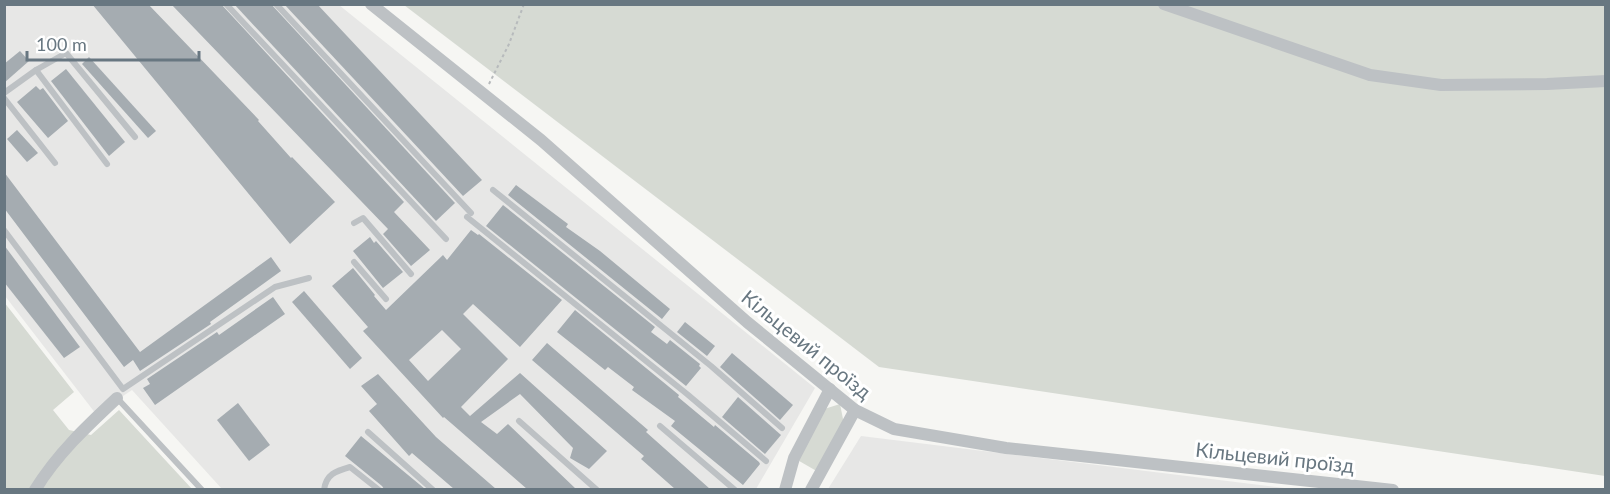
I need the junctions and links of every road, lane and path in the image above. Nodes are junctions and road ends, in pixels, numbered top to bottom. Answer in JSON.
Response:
{"nodes":[{"id":1,"x":226,"y":4,"type":"edge"},
{"id":2,"x":276,"y":4,"type":"edge"},
{"id":3,"x":371,"y":4,"type":"edge"},
{"id":4,"x":524,"y":4,"type":"edge"},
{"id":5,"x":1164,"y":4,"type":"edge"},
{"id":6,"x":36,"y":70,"type":"junction"},
{"id":7,"x":1605,"y":81,"type":"edge"},
{"id":8,"x":485,"y":92,"type":"dead end"},
{"id":9,"x":4,"y":93,"type":"edge"},
{"id":10,"x":4,"y":98,"type":"edge"},
{"id":11,"x":135,"y":137,"type":"dead end"},
{"id":12,"x":56,"y":163,"type":"dead end"},
{"id":13,"x":107,"y":164,"type":"dead end"},
{"id":14,"x":493,"y":190,"type":"dead end"},
{"id":15,"x":354,"y":223,"type":"dead end"},
{"id":16,"x":4,"y":230,"type":"edge"},
{"id":17,"x":446,"y":239,"type":"dead end"},
{"id":18,"x":354,"y":262,"type":"dead end"},
{"id":19,"x":411,"y":274,"type":"dead end"},
{"id":20,"x":309,"y":278,"type":"dead end"},
{"id":21,"x":386,"y":299,"type":"dead end"},
{"id":22,"x":830,"y":389,"type":"junction"},
{"id":23,"x":117,"y":398,"type":"joint"},
{"id":24,"x":855,"y":410,"type":"junction"},
{"id":25,"x":519,"y":421,"type":"dead end"},
{"id":26,"x":660,"y":426,"type":"dead end"},
{"id":27,"x":782,"y":428,"type":"dead end"},
{"id":28,"x":368,"y":432,"type":"dead end"},
{"id":29,"x":766,"y":461,"type":"dead end"},
{"id":30,"x":35,"y":489,"type":"edge"},
{"id":31,"x":202,"y":489,"type":"edge"},
{"id":32,"x":324,"y":489,"type":"edge"},
{"id":33,"x":379,"y":489,"type":"edge"},
{"id":34,"x":433,"y":489,"type":"edge"},
{"id":35,"x":597,"y":489,"type":"edge"},
{"id":36,"x":735,"y":489,"type":"edge"},
{"id":37,"x":785,"y":489,"type":"edge"},
{"id":38,"x":811,"y":489,"type":"edge"},
{"id":39,"x":1393,"y":489,"type":"edge"}],
"edges":[{"from":1,"to":17,"type":"lane"},
{"from":2,"to":29,"type":"lane"},
{"from":3,"to":22,"type":"street","name":"Кільцевий проїзд"},
{"from":4,"to":8,"type":"path"},
{"from":5,"to":7,"type":"street"},
{"from":6,"to":9,"type":"lane"},
{"from":6,"to":11,"type":"lane"},
{"from":6,"to":13,"type":"lane"},
{"from":10,"to":12,"type":"lane"},
{"from":14,"to":27,"type":"lane"},
{"from":15,"to":19,"type":"lane"},
{"from":16,"to":20,"type":"lane"},
{"from":18,"to":21,"type":"lane"},
{"from":22,"to":24,"type":"street","name":"Кільцевий проїзд"},
{"from":22,"to":37,"type":"street"},
{"from":23,"to":30,"type":"street"},
{"from":23,"to":31,"type":"lane"},
{"from":24,"to":38,"type":"street"},
{"from":24,"to":39,"type":"street","name":"Кільцевий проїзд"},
{"from":25,"to":35,"type":"lane"},
{"from":26,"to":36,"type":"lane"},
{"from":28,"to":34,"type":"lane"},
{"from":32,"to":33,"type":"lane"}]}
